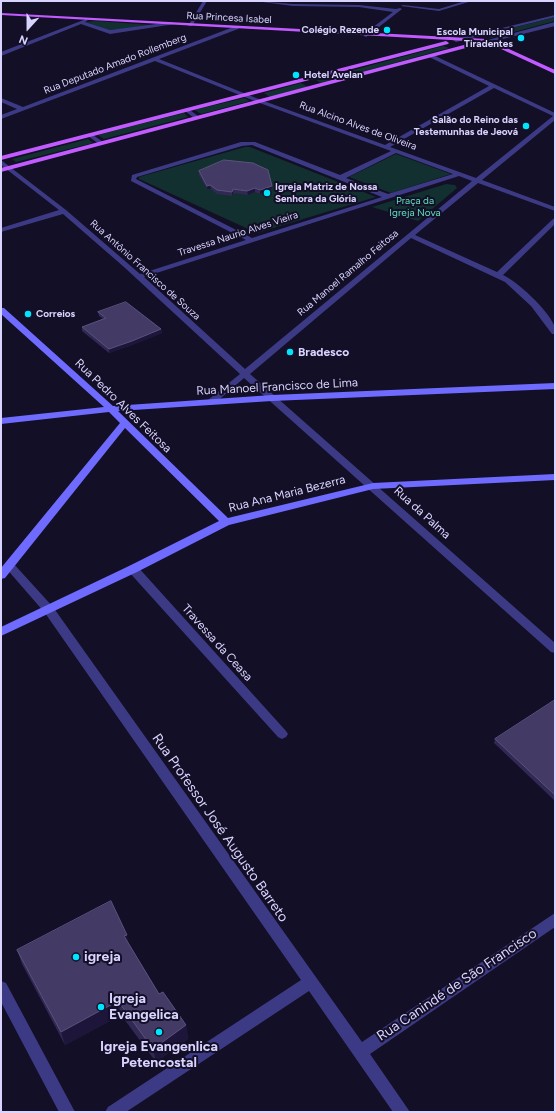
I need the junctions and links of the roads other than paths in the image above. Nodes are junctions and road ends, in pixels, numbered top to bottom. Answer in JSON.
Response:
{"nodes":[{"id":1,"x":205,"y":1,"type":"edge"},
{"id":2,"x":257,"y":1,"type":"edge"},
{"id":3,"x":469,"y":1,"type":"edge"},
{"id":4,"x":406,"y":2,"type":"edge"},
{"id":5,"x":398,"y":11,"type":"junction"},
{"id":6,"x":1,"y":14,"type":"edge"},
{"id":7,"x":555,"y":16,"type":"edge"},
{"id":8,"x":88,"y":19,"type":"junction"},
{"id":9,"x":80,"y":22,"type":"junction"},
{"id":10,"x":172,"y":24,"type":"junction"},
{"id":11,"x":555,"y":24,"type":"edge"},
{"id":12,"x":190,"y":25,"type":"junction"},
{"id":13,"x":543,"y":27,"type":"junction"},
{"id":14,"x":236,"y":28,"type":"junction"},
{"id":15,"x":555,"y":32,"type":"edge"},
{"id":16,"x":366,"y":35,"type":"junction"},
{"id":17,"x":456,"y":40,"type":"junction"},
{"id":18,"x":487,"y":41,"type":"junction"},
{"id":19,"x":1,"y":54,"type":"edge"},
{"id":20,"x":431,"y":56,"type":"junction"},
{"id":21,"x":155,"y":59,"type":"junction"},
{"id":22,"x":555,"y":72,"type":"edge"},
{"id":23,"x":493,"y":86,"type":"junction"},
{"id":24,"x":247,"y":95,"type":"junction"},
{"id":25,"x":1,"y":100,"type":"edge"},
{"id":26,"x":259,"y":101,"type":"junction"},
{"id":27,"x":23,"y":109,"type":"junction"},
{"id":28,"x":187,"y":110,"type":"junction"},
{"id":29,"x":555,"y":116,"type":"edge"},
{"id":30,"x":1,"y":117,"type":"edge"},
{"id":31,"x":196,"y":117,"type":"junction"},
{"id":32,"x":90,"y":135,"type":"junction"},
{"id":33,"x":101,"y":143,"type":"junction"},
{"id":34,"x":385,"y":147,"type":"junction"},
{"id":35,"x":396,"y":151,"type":"junction"},
{"id":36,"x":1,"y":158,"type":"edge"},
{"id":37,"x":1,"y":162,"type":"edge"},
{"id":38,"x":5,"y":169,"type":"edge"},
{"id":39,"x":459,"y":174,"type":"junction"},
{"id":40,"x":340,"y":178,"type":"junction"},
{"id":41,"x":477,"y":181,"type":"junction"},
{"id":42,"x":389,"y":197,"type":"junction"},
{"id":43,"x":555,"y":209,"type":"edge"},
{"id":44,"x":64,"y":212,"type":"junction"},
{"id":45,"x":555,"y":220,"type":"edge"},
{"id":46,"x":1,"y":230,"type":"edge"},
{"id":47,"x":410,"y":235,"type":"junction"},
{"id":48,"x":251,"y":240,"type":"junction"},
{"id":49,"x":498,"y":274,"type":"junction"},
{"id":50,"x":138,"y":277,"type":"junction"},
{"id":51,"x":1,"y":310,"type":"edge"},
{"id":52,"x":555,"y":332,"type":"edge"},
{"id":53,"x":245,"y":374,"type":"junction"},
{"id":54,"x":555,"y":386,"type":"edge"},
{"id":55,"x":272,"y":398,"type":"junction"},
{"id":56,"x":211,"y":402,"type":"junction"},
{"id":57,"x":110,"y":409,"type":"junction"},
{"id":58,"x":1,"y":421,"type":"edge"},
{"id":59,"x":124,"y":423,"type":"junction"},
{"id":60,"x":555,"y":477,"type":"edge"},
{"id":61,"x":373,"y":486,"type":"junction"},
{"id":62,"x":226,"y":522,"type":"junction"},
{"id":63,"x":133,"y":569,"type":"junction"},
{"id":64,"x":5,"y":570,"type":"edge"},
{"id":65,"x":49,"y":610,"type":"junction"},
{"id":66,"x":1,"y":632,"type":"edge"},
{"id":67,"x":555,"y":649,"type":"edge"},
{"id":68,"x":282,"y":734,"type":"dead end"},
{"id":69,"x":555,"y":919,"type":"edge"},
{"id":70,"x":310,"y":982,"type":"junction"},
{"id":71,"x":1,"y":988,"type":"edge"},
{"id":72,"x":360,"y":1052,"type":"junction"},
{"id":73,"x":67,"y":1112,"type":"edge"},
{"id":74,"x":113,"y":1112,"type":"edge"},
{"id":75,"x":402,"y":1112,"type":"edge"}],
"edges":[{"from":1,"to":12,"type":"street"},
{"from":2,"to":5,"type":"street"},
{"from":3,"to":4,"type":"street"},
{"from":4,"to":5,"type":"street"},
{"from":5,"to":16,"type":"street"},
{"from":6,"to":8,"type":"main road","name":"Rua Princesa Isabel"},
{"from":7,"to":17,"type":"street"},
{"from":8,"to":9,"type":"street"},
{"from":8,"to":10,"type":"main road","name":"Rua Princesa Isabel"},
{"from":9,"to":10,"type":"street"},
{"from":9,"to":19,"type":"street"},
{"from":10,"to":12,"type":"main road","name":"Rua Princesa Isabel"},
{"from":11,"to":13,"type":"street"},
{"from":12,"to":14,"type":"main road","name":"Rua Princesa Isabel"},
{"from":13,"to":15,"type":"street"},
{"from":13,"to":18,"type":"street"},
{"from":14,"to":16,"type":"main road","name":"Rua Princesa Isabel"},
{"from":14,"to":21,"type":"street","name":"Rua Deputado Amado Rollemberg"},
{"from":16,"to":17,"type":"main road","name":"Rua Princesa Isabel"},
{"from":17,"to":18,"type":"main road","name":"Rua Princesa Isabel"},
{"from":17,"to":24,"type":"main road"},
{"from":18,"to":20,"type":"main road"},
{"from":18,"to":22,"type":"main road"},
{"from":20,"to":23,"type":"street"},
{"from":20,"to":26,"type":"main road"},
{"from":21,"to":24,"type":"street","name":"Rua Alcino Alves de Oliveira"},
{"from":21,"to":27,"type":"street","name":"Rua Deputado Amado Rollemberg"},
{"from":23,"to":29,"type":"street"},
{"from":23,"to":34,"type":"street"},
{"from":24,"to":26,"type":"street","name":"Rua Alcino Alves de Oliveira"},
{"from":24,"to":28,"type":"main road"},
{"from":25,"to":27,"type":"street"},
{"from":26,"to":31,"type":"main road"},
{"from":26,"to":34,"type":"street","name":"Rua Alcino Alves de Oliveira"},
{"from":27,"to":30,"type":"street","name":"Rua Deputado Amado Rollemberg"},
{"from":28,"to":31,"type":"street"},
{"from":28,"to":32,"type":"main road"},
{"from":29,"to":41,"type":"street","name":"Rua Manoel Ramalho Feitosa"},
{"from":31,"to":33,"type":"main road"},
{"from":32,"to":33,"type":"street"},
{"from":32,"to":36,"type":"main road"},
{"from":33,"to":38,"type":"main road"},
{"from":34,"to":35,"type":"street","name":"Rua Alcino Alves de Oliveira"},
{"from":35,"to":39,"type":"street","name":"Rua Alcino Alves de Oliveira"},
{"from":35,"to":40,"type":"street"},
{"from":37,"to":38,"type":"street","name":"Rua Antônio Francisco de Souza"},
{"from":38,"to":44,"type":"street","name":"Rua Antônio Francisco de Souza"},
{"from":39,"to":41,"type":"street","name":"Rua Alcino Alves de Oliveira"},
{"from":39,"to":42,"type":"street","name":"Travessa Naurio Alves Vieira"},
{"from":40,"to":42,"type":"street"},
{"from":40,"to":48,"type":"street"},
{"from":41,"to":43,"type":"street","name":"Rua Alcino Alves de Oliveira"},
{"from":41,"to":47,"type":"street","name":"Rua Manoel Ramalho Feitosa"},
{"from":42,"to":48,"type":"street","name":"Travessa Naurio Alves Vieira"},
{"from":44,"to":46,"type":"street"},
{"from":44,"to":50,"type":"street","name":"Rua Antônio Francisco de Souza"},
{"from":45,"to":49,"type":"street"},
{"from":47,"to":49,"type":"street"},
{"from":47,"to":53,"type":"street","name":"Rua Manoel Ramalho Feitosa"},
{"from":48,"to":50,"type":"street","name":"Travessa Naurio Alves Vieira"},
{"from":49,"to":52,"type":"street"},
{"from":50,"to":53,"type":"street","name":"Rua Antônio Francisco de Souza"},
{"from":51,"to":57,"type":"street","name":"Rua Pedro Alves Feitosa"},
{"from":53,"to":55,"type":"street","name":"Rua Antônio Francisco de Souza"},
{"from":53,"to":56,"type":"street","name":"Rua Manoel Ramalho Feitosa"},
{"from":54,"to":55,"type":"street","name":"Rua Manoel Francisco de Lima"},
{"from":55,"to":56,"type":"street","name":"Rua Manoel Francisco de Lima"},
{"from":55,"to":61,"type":"street","name":"Rua da Palma"},
{"from":56,"to":57,"type":"street","name":"Rua Manoel Francisco de Lima"},
{"from":57,"to":58,"type":"street","name":"Rua Manoel Francisco de Lima"},
{"from":57,"to":59,"type":"street","name":"Rua Pedro Alves Feitosa"},
{"from":59,"to":62,"type":"street","name":"Rua Pedro Alves Feitosa"},
{"from":59,"to":64,"type":"street"},
{"from":60,"to":61,"type":"street","name":"Rua Ana Maria Bezerra"},
{"from":61,"to":62,"type":"street","name":"Rua Ana Maria Bezerra"},
{"from":61,"to":67,"type":"street","name":"Rua da Palma"},
{"from":62,"to":63,"type":"street","name":"Rua Ana Maria Bezerra"},
{"from":63,"to":65,"type":"street","name":"Rua Ana Maria Bezerra"},
{"from":63,"to":68,"type":"street","name":"Travessa da Ceasa"},
{"from":64,"to":65,"type":"street","name":"Rua Professor José Augusto Barreto"},
{"from":65,"to":66,"type":"street","name":"Rua Ana Maria Bezerra"},
{"from":65,"to":70,"type":"street","name":"Rua Professor José Augusto Barreto"},
{"from":69,"to":72,"type":"street","name":"Rua Canindé de São Francisco"},
{"from":70,"to":72,"type":"street","name":"Rua Professor José Augusto Barreto"},
{"from":70,"to":74,"type":"street"},
{"from":71,"to":73,"type":"street"},
{"from":72,"to":75,"type":"street","name":"Rua Professor José Augusto Barreto"}]}
